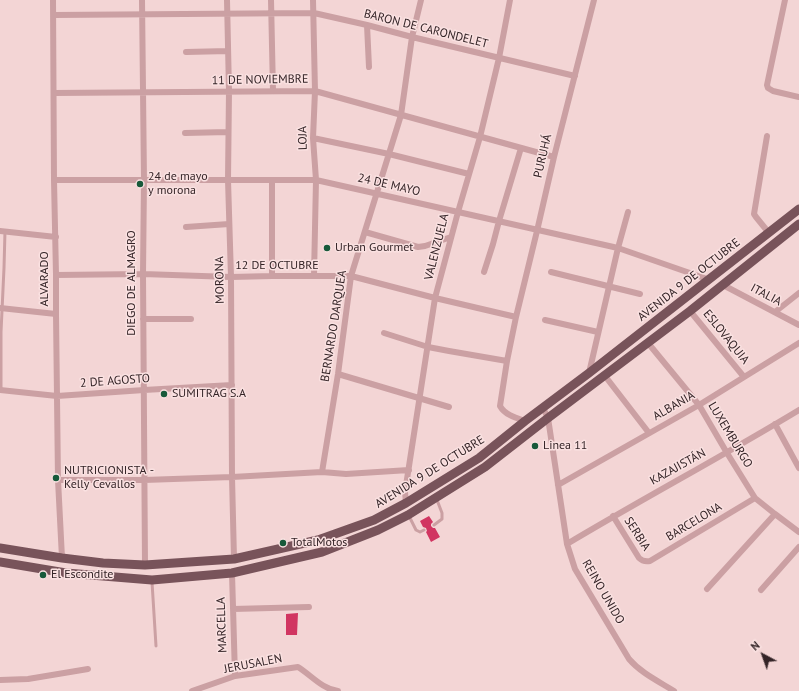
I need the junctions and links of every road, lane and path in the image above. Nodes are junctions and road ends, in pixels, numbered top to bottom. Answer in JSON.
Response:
{"nodes":[{"id":1,"x":54,"y":0,"type":"edge"},
{"id":2,"x":142,"y":0,"type":"edge"},
{"id":3,"x":227,"y":0,"type":"edge"},
{"id":4,"x":271,"y":0,"type":"edge"},
{"id":5,"x":313,"y":0,"type":"edge"},
{"id":6,"x":421,"y":0,"type":"edge"},
{"id":7,"x":510,"y":0,"type":"edge"},
{"id":8,"x":594,"y":0,"type":"edge"},
{"id":9,"x":785,"y":0,"type":"edge"},
{"id":10,"x":314,"y":13,"type":"junction"},
{"id":11,"x":142,"y":14,"type":"junction"},
{"id":12,"x":228,"y":14,"type":"junction"},
{"id":13,"x":271,"y":14,"type":"junction"},
{"id":14,"x":54,"y":15,"type":"junction"},
{"id":15,"x":367,"y":25,"type":"junction"},
{"id":16,"x":412,"y":37,"type":"junction"},
{"id":17,"x":228,"y":51,"type":"junction"},
{"id":18,"x":186,"y":52,"type":"dead end"},
{"id":19,"x":499,"y":58,"type":"junction"},
{"id":20,"x":369,"y":67,"type":"dead end"},
{"id":21,"x":574,"y":76,"type":"junction"},
{"id":22,"x":273,"y":91,"type":"junction"},
{"id":23,"x":315,"y":91,"type":"junction"},
{"id":24,"x":143,"y":92,"type":"junction"},
{"id":25,"x":229,"y":92,"type":"junction"},
{"id":26,"x":54,"y":93,"type":"junction"},
{"id":27,"x":799,"y":97,"type":"edge"},
{"id":28,"x":401,"y":114,"type":"junction"},
{"id":29,"x":228,"y":132,"type":"junction"},
{"id":30,"x":185,"y":133,"type":"dead end"},
{"id":31,"x":480,"y":136,"type":"junction"},
{"id":32,"x":766,"y":136,"type":"dead end"},
{"id":33,"x":313,"y":138,"type":"junction"},
{"id":34,"x":521,"y":148,"type":"junction"},
{"id":35,"x":389,"y":154,"type":"junction"},
{"id":36,"x":554,"y":157,"type":"junction"},
{"id":37,"x":469,"y":174,"type":"junction"},
{"id":38,"x":54,"y":180,"type":"junction"},
{"id":39,"x":144,"y":180,"type":"junction"},
{"id":40,"x":228,"y":180,"type":"junction"},
{"id":41,"x":272,"y":180,"type":"junction"},
{"id":42,"x":316,"y":180,"type":"junction"},
{"id":43,"x":376,"y":194,"type":"junction"},
{"id":44,"x":799,"y":209,"type":"edge"},
{"id":45,"x":458,"y":212,"type":"junction"},
{"id":46,"x":628,"y":212,"type":"dead end"},
{"id":47,"x":499,"y":221,"type":"junction"},
{"id":48,"x":229,"y":224,"type":"junction"},
{"id":49,"x":799,"y":224,"type":"edge"},
{"id":50,"x":186,"y":227,"type":"dead end"},
{"id":51,"x":2,"y":231,"type":"edge"},
{"id":52,"x":537,"y":231,"type":"junction"},
{"id":53,"x":365,"y":232,"type":"junction"},
{"id":54,"x":769,"y":233,"type":"junction"},
{"id":55,"x":56,"y":237,"type":"junction"},
{"id":56,"x":451,"y":237,"type":"junction"},
{"id":57,"x":618,"y":248,"type":"junction"},
{"id":58,"x":484,"y":272,"type":"dead end"},
{"id":59,"x":551,"y":272,"type":"dead end"},
{"id":60,"x":143,"y":274,"type":"junction"},
{"id":61,"x":56,"y":275,"type":"junction"},
{"id":62,"x":272,"y":276,"type":"junction"},
{"id":63,"x":314,"y":276,"type":"junction"},
{"id":64,"x":351,"y":276,"type":"junction"},
{"id":65,"x":231,"y":277,"type":"junction"},
{"id":66,"x":710,"y":280,"type":"junction"},
{"id":67,"x":723,"y":285,"type":"junction"},
{"id":68,"x":609,"y":286,"type":"junction"},
{"id":69,"x":799,"y":293,"type":"edge"},
{"id":70,"x":640,"y":294,"type":"dead end"},
{"id":71,"x":436,"y":298,"type":"junction"},
{"id":72,"x":1,"y":308,"type":"edge"},
{"id":73,"x":690,"y":311,"type":"junction"},
{"id":74,"x":775,"y":312,"type":"junction"},
{"id":75,"x":56,"y":314,"type":"junction"},
{"id":76,"x":516,"y":317,"type":"junction"},
{"id":77,"x":191,"y":318,"type":"dead end"},
{"id":78,"x":143,"y":319,"type":"junction"},
{"id":79,"x":545,"y":320,"type":"dead end"},
{"id":80,"x":799,"y":325,"type":"edge"},
{"id":81,"x":598,"y":332,"type":"junction"},
{"id":82,"x":384,"y":333,"type":"dead end"},
{"id":83,"x":648,"y":343,"type":"junction"},
{"id":84,"x":799,"y":343,"type":"edge"},
{"id":85,"x":428,"y":347,"type":"junction"},
{"id":86,"x":507,"y":361,"type":"junction"},
{"id":87,"x":589,"y":373,"type":"junction"},
{"id":88,"x":338,"y":374,"type":"junction"},
{"id":89,"x":605,"y":376,"type":"junction"},
{"id":90,"x":744,"y":377,"type":"junction"},
{"id":91,"x":232,"y":385,"type":"junction"},
{"id":92,"x":144,"y":390,"type":"junction"},
{"id":93,"x":1,"y":391,"type":"edge"},
{"id":94,"x":57,"y":396,"type":"junction"},
{"id":95,"x":420,"y":398,"type":"junction"},
{"id":96,"x":699,"y":405,"type":"junction"},
{"id":97,"x":449,"y":407,"type":"dead end"},
{"id":98,"x":543,"y":408,"type":"junction"},
{"id":99,"x":799,"y":410,"type":"edge"},
{"id":100,"x":548,"y":418,"type":"junction"},
{"id":101,"x":525,"y":422,"type":"junction"},
{"id":102,"x":775,"y":424,"type":"junction"},
{"id":103,"x":649,"y":433,"type":"junction"},
{"id":104,"x":727,"y":452,"type":"junction"},
{"id":105,"x":799,"y":468,"type":"edge"},
{"id":106,"x":409,"y":470,"type":"junction"},
{"id":107,"x":322,"y":472,"type":"junction"},
{"id":108,"x":232,"y":477,"type":"junction"},
{"id":109,"x":58,"y":480,"type":"junction"},
{"id":110,"x":144,"y":480,"type":"junction"},
{"id":111,"x":558,"y":485,"type":"junction"},
{"id":112,"x":436,"y":498,"type":"junction"},
{"id":113,"x":755,"y":498,"type":"junction"},
{"id":114,"x":406,"y":503,"type":"junction"},
{"id":115,"x":775,"y":514,"type":"junction"},
{"id":116,"x":408,"y":515,"type":"junction"},
{"id":117,"x":613,"y":516,"type":"junction"},
{"id":118,"x":434,"y":525,"type":"dead end"},
{"id":119,"x":424,"y":530,"type":"dead end"},
{"id":120,"x":799,"y":532,"type":"edge"},
{"id":121,"x":568,"y":544,"type":"junction"},
{"id":122,"x":799,"y":547,"type":"edge"},
{"id":123,"x":0,"y":548,"type":"edge"},
{"id":124,"x":62,"y":558,"type":"junction"},
{"id":125,"x":234,"y":560,"type":"junction"},
{"id":126,"x":644,"y":561,"type":"joint"},
{"id":127,"x":0,"y":562,"type":"edge"},
{"id":128,"x":145,"y":565,"type":"junction"},
{"id":129,"x":232,"y":573,"type":"junction"},
{"id":130,"x":152,"y":580,"type":"junction"},
{"id":131,"x":707,"y":589,"type":"dead end"},
{"id":132,"x":760,"y":590,"type":"dead end"},
{"id":133,"x":308,"y":607,"type":"dead end"},
{"id":134,"x":233,"y":609,"type":"junction"},
{"id":135,"x":156,"y":646,"type":"dead end"},
{"id":136,"x":88,"y":669,"type":"dead end"},
{"id":137,"x":235,"y":676,"type":"junction"},
{"id":138,"x":0,"y":680,"type":"edge"},
{"id":139,"x":192,"y":691,"type":"edge"},
{"id":140,"x":338,"y":691,"type":"edge"},
{"id":141,"x":674,"y":691,"type":"edge"}],
"edges":[{"from":1,"to":14,"type":"street","name":"ALVARADO"},
{"from":2,"to":11,"type":"street","name":"DIEGO DE ALMAGRO"},
{"from":3,"to":12,"type":"street","name":"MORONA"},
{"from":4,"to":13,"type":"street"},
{"from":5,"to":10,"type":"street","name":"LOJA"},
{"from":6,"to":16,"type":"street","name":"BERNARDO DARQUEA"},
{"from":7,"to":19,"type":"street","name":"VALENZUELA"},
{"from":8,"to":21,"type":"street","name":"PURUHÁ"},
{"from":9,"to":27,"type":"street"},
{"from":10,"to":13,"type":"street","name":"BARON DE CARONDELET"},
{"from":10,"to":15,"type":"street","name":"BARON DE CARONDELET"},
{"from":10,"to":23,"type":"street","name":"LOJA"},
{"from":11,"to":12,"type":"street","name":"BARON DE CARONDELET"},
{"from":11,"to":14,"type":"street","name":"BARON DE CARONDELET"},
{"from":11,"to":24,"type":"street","name":"DIEGO DE ALMAGRO"},
{"from":12,"to":13,"type":"street","name":"BARON DE CARONDELET"},
{"from":12,"to":17,"type":"street","name":"MORONA"},
{"from":13,"to":22,"type":"street"},
{"from":14,"to":26,"type":"street","name":"ALVARADO"},
{"from":15,"to":16,"type":"street","name":"BARON DE CARONDELET"},
{"from":15,"to":20,"type":"street"},
{"from":16,"to":19,"type":"street","name":"BARON DE CARONDELET"},
{"from":16,"to":28,"type":"street","name":"BERNARDO DARQUEA"},
{"from":17,"to":18,"type":"street"},
{"from":17,"to":25,"type":"street","name":"MORONA"},
{"from":19,"to":21,"type":"street","name":"BARON DE CARONDELET"},
{"from":19,"to":31,"type":"street","name":"VALENZUELA"},
{"from":21,"to":36,"type":"street","name":"PURUHÁ"},
{"from":22,"to":23,"type":"street","name":"11 DE NOVIEMBRE"},
{"from":22,"to":25,"type":"street","name":"11 DE NOVIEMBRE"},
{"from":23,"to":28,"type":"street","name":"11 DE NOVIEMBRE"},
{"from":23,"to":33,"type":"street","name":"LOJA"},
{"from":24,"to":25,"type":"street","name":"11 DE NOVIEMBRE"},
{"from":24,"to":26,"type":"street","name":"11 DE NOVIEMBRE"},
{"from":24,"to":39,"type":"street","name":"DIEGO DE ALMAGRO"},
{"from":25,"to":29,"type":"street","name":"MORONA"},
{"from":26,"to":38,"type":"street","name":"ALVARADO"},
{"from":28,"to":31,"type":"street","name":"11 DE NOVIEMBRE"},
{"from":28,"to":35,"type":"street","name":"BERNARDO DARQUEA"},
{"from":29,"to":30,"type":"street"},
{"from":29,"to":40,"type":"street","name":"MORONA"},
{"from":31,"to":34,"type":"street","name":"11 DE NOVIEMBRE"},
{"from":31,"to":37,"type":"street","name":"VALENZUELA"},
{"from":32,"to":54,"type":"street"},
{"from":33,"to":35,"type":"street"},
{"from":33,"to":42,"type":"street","name":"LOJA"},
{"from":34,"to":36,"type":"street","name":"11 DE NOVIEMBRE"},
{"from":34,"to":47,"type":"street"},
{"from":35,"to":37,"type":"street"},
{"from":35,"to":43,"type":"street","name":"BERNARDO DARQUEA"},
{"from":36,"to":52,"type":"street","name":"PURUHÁ"},
{"from":37,"to":45,"type":"street","name":"VALENZUELA"},
{"from":38,"to":39,"type":"street","name":"24 DE MAYO"},
{"from":38,"to":55,"type":"street","name":"ALVARADO"},
{"from":39,"to":40,"type":"street","name":"24 DE MAYO"},
{"from":39,"to":60,"type":"street","name":"DIEGO DE ALMAGRO"},
{"from":40,"to":41,"type":"street","name":"24 DE MAYO"},
{"from":40,"to":48,"type":"street","name":"MORONA"},
{"from":41,"to":42,"type":"street","name":"24 DE MAYO"},
{"from":41,"to":62,"type":"street"},
{"from":42,"to":43,"type":"street","name":"24 DE MAYO"},
{"from":42,"to":63,"type":"street","name":"LOJA"},
{"from":43,"to":45,"type":"street","name":"24 DE MAYO"},
{"from":43,"to":53,"type":"street","name":"BERNARDO DARQUEA"},
{"from":44,"to":54,"type":"main road","name":"AVENIDA 9 DE OCTUBRE"},
{"from":45,"to":47,"type":"street","name":"24 DE MAYO"},
{"from":45,"to":56,"type":"street","name":"VALENZUELA"},
{"from":46,"to":57,"type":"street"},
{"from":47,"to":52,"type":"street","name":"24 DE MAYO"},
{"from":47,"to":58,"type":"street"},
{"from":48,"to":50,"type":"street"},
{"from":48,"to":65,"type":"street","name":"MORONA"},
{"from":49,"to":67,"type":"main road","name":"AVENIDA 9 DE OCTUBRE"},
{"from":51,"to":55,"type":"street"},
{"from":51,"to":72,"type":"lane"},
{"from":52,"to":57,"type":"street","name":"24 DE MAYO"},
{"from":52,"to":76,"type":"street","name":"PURUHÁ"},
{"from":53,"to":56,"type":"street"},
{"from":53,"to":64,"type":"street","name":"BERNARDO DARQUEA"},
{"from":54,"to":66,"type":"main road","name":"AVENIDA 9 DE OCTUBRE"},
{"from":55,"to":61,"type":"street","name":"ALVARADO"},
{"from":56,"to":71,"type":"street","name":"VALENZUELA"},
{"from":57,"to":66,"type":"street","name":"24 DE MAYO"},
{"from":57,"to":68,"type":"street"},
{"from":59,"to":68,"type":"street"},
{"from":60,"to":61,"type":"street","name":"12 DE OCTUBRE"},
{"from":60,"to":65,"type":"street","name":"12 DE OCTUBRE"},
{"from":60,"to":78,"type":"street","name":"DIEGO DE ALMAGRO"},
{"from":61,"to":75,"type":"street","name":"ALVARADO"},
{"from":62,"to":63,"type":"street","name":"12 DE OCTUBRE"},
{"from":62,"to":65,"type":"street","name":"12 DE OCTUBRE"},
{"from":63,"to":64,"type":"street","name":"12 DE OCTUBRE"},
{"from":64,"to":71,"type":"street","name":"12 DE OCTUBRE"},
{"from":64,"to":88,"type":"street","name":"BERNARDO DARQUEA"},
{"from":65,"to":91,"type":"street","name":"MORONA"},
{"from":66,"to":87,"type":"main road","name":"AVENIDA 9 DE OCTUBRE"},
{"from":67,"to":73,"type":"main road","name":"AVENIDA 9 DE OCTUBRE"},
{"from":67,"to":74,"type":"street","name":"ITALIA"},
{"from":68,"to":70,"type":"street"},
{"from":68,"to":81,"type":"street"},
{"from":69,"to":74,"type":"street"},
{"from":71,"to":76,"type":"street","name":"12 DE OCTUBRE"},
{"from":71,"to":85,"type":"street","name":"VALENZUELA"},
{"from":72,"to":75,"type":"street"},
{"from":72,"to":93,"type":"lane"},
{"from":73,"to":83,"type":"main road","name":"AVENIDA 9 DE OCTUBRE"},
{"from":73,"to":90,"type":"street","name":"ESLOVAQUIA"},
{"from":74,"to":80,"type":"street","name":"ITALIA"},
{"from":75,"to":94,"type":"street","name":"ALVARADO"},
{"from":76,"to":86,"type":"street","name":"PURUHÁ"},
{"from":77,"to":78,"type":"street"},
{"from":78,"to":92,"type":"street","name":"DIEGO DE ALMAGRO"},
{"from":79,"to":81,"type":"street"},
{"from":81,"to":87,"type":"street"},
{"from":82,"to":85,"type":"street"},
{"from":83,"to":89,"type":"main road","name":"AVENIDA 9 DE OCTUBRE"},
{"from":83,"to":96,"type":"street","name":"LUXEMBURGO"},
{"from":84,"to":90,"type":"street","name":"ALBANIA"},
{"from":85,"to":86,"type":"street"},
{"from":85,"to":95,"type":"street","name":"VALENZUELA"},
{"from":86,"to":101,"type":"street","name":"PURUHÁ"},
{"from":87,"to":98,"type":"main road","name":"AVENIDA 9 DE OCTUBRE"},
{"from":88,"to":95,"type":"street"},
{"from":88,"to":107,"type":"street","name":"BERNARDO DARQUEA"},
{"from":89,"to":100,"type":"main road","name":"AVENIDA 9 DE OCTUBRE"},
{"from":89,"to":103,"type":"street"},
{"from":90,"to":96,"type":"street","name":"ALBANIA"},
{"from":91,"to":92,"type":"street","name":"2 DE AGOSTO"},
{"from":91,"to":108,"type":"street","name":"MORONA"},
{"from":92,"to":94,"type":"street","name":"2 DE AGOSTO"},
{"from":92,"to":110,"type":"street","name":"DIEGO DE ALMAGRO"},
{"from":93,"to":94,"type":"street","name":"2 DE AGOSTO"},
{"from":94,"to":109,"type":"street","name":"ALVARADO"},
{"from":95,"to":97,"type":"street"},
{"from":95,"to":106,"type":"street","name":"VALENZUELA"},
{"from":96,"to":103,"type":"street","name":"ALBANIA"},
{"from":96,"to":104,"type":"street","name":"LUXEMBURGO"},
{"from":98,"to":100,"type":"street","name":"REINO UNIDO"},
{"from":98,"to":101,"type":"main road","name":"AVENIDA 9 DE OCTUBRE"},
{"from":99,"to":102,"type":"street","name":"KAZAJISTÁN"},
{"from":100,"to":111,"type":"street","name":"REINO UNIDO"},
{"from":100,"to":112,"type":"main road","name":"AVENIDA 9 DE OCTUBRE"},
{"from":101,"to":114,"type":"main road","name":"AVENIDA 9 DE OCTUBRE"},
{"from":102,"to":104,"type":"street","name":"KAZAJISTÁN"},
{"from":102,"to":105,"type":"street"},
{"from":103,"to":111,"type":"street","name":"ALBANIA"},
{"from":104,"to":113,"type":"street","name":"LUXEMBURGO"},
{"from":104,"to":117,"type":"street","name":"KAZAJISTÁN"},
{"from":106,"to":107,"type":"street"},
{"from":106,"to":114,"type":"street","name":"VALENZUELA"},
{"from":107,"to":108,"type":"street"},
{"from":108,"to":110,"type":"street"},
{"from":108,"to":125,"type":"street","name":"MORONA"},
{"from":109,"to":110,"type":"street"},
{"from":109,"to":124,"type":"street","name":"ALVARADO"},
{"from":110,"to":128,"type":"street","name":"DIEGO DE ALMAGRO"},
{"from":111,"to":121,"type":"street","name":"REINO UNIDO"},
{"from":112,"to":116,"type":"main road","name":"AVENIDA 9 DE OCTUBRE"},
{"from":112,"to":118,"type":"lane"},
{"from":113,"to":115,"type":"street","name":"LUXEMBURGO"},
{"from":113,"to":126,"type":"street","name":"BARCELONA"},
{"from":114,"to":125,"type":"main road","name":"AVENIDA 9 DE OCTUBRE"},
{"from":115,"to":120,"type":"street","name":"LUXEMBURGO"},
{"from":115,"to":131,"type":"street"},
{"from":116,"to":119,"type":"lane"},
{"from":116,"to":129,"type":"main road","name":"AVENIDA 9 DE OCTUBRE"},
{"from":117,"to":121,"type":"street","name":"KAZAJISTÁN"},
{"from":117,"to":126,"type":"street","name":"SERBIA"},
{"from":121,"to":141,"type":"street","name":"REINO UNIDO"},
{"from":122,"to":132,"type":"street"},
{"from":123,"to":124,"type":"main road","name":"AVENIDA 9 DE OCTUBRE"},
{"from":124,"to":128,"type":"main road","name":"AVENIDA 9 DE OCTUBRE"},
{"from":125,"to":128,"type":"main road","name":"AVENIDA 9 DE OCTUBRE"},
{"from":127,"to":130,"type":"main road","name":"AVENIDA 9 DE OCTUBRE"},
{"from":129,"to":130,"type":"main road","name":"AVENIDA 9 DE OCTUBRE"},
{"from":129,"to":134,"type":"street","name":"MARCELLA"},
{"from":130,"to":135,"type":"lane"},
{"from":133,"to":134,"type":"street"},
{"from":134,"to":137,"type":"street","name":"MARCELLA"},
{"from":136,"to":138,"type":"street"},
{"from":137,"to":139,"type":"street","name":"JERUSALEN"},
{"from":137,"to":140,"type":"street","name":"JERUSALEN"}]}
